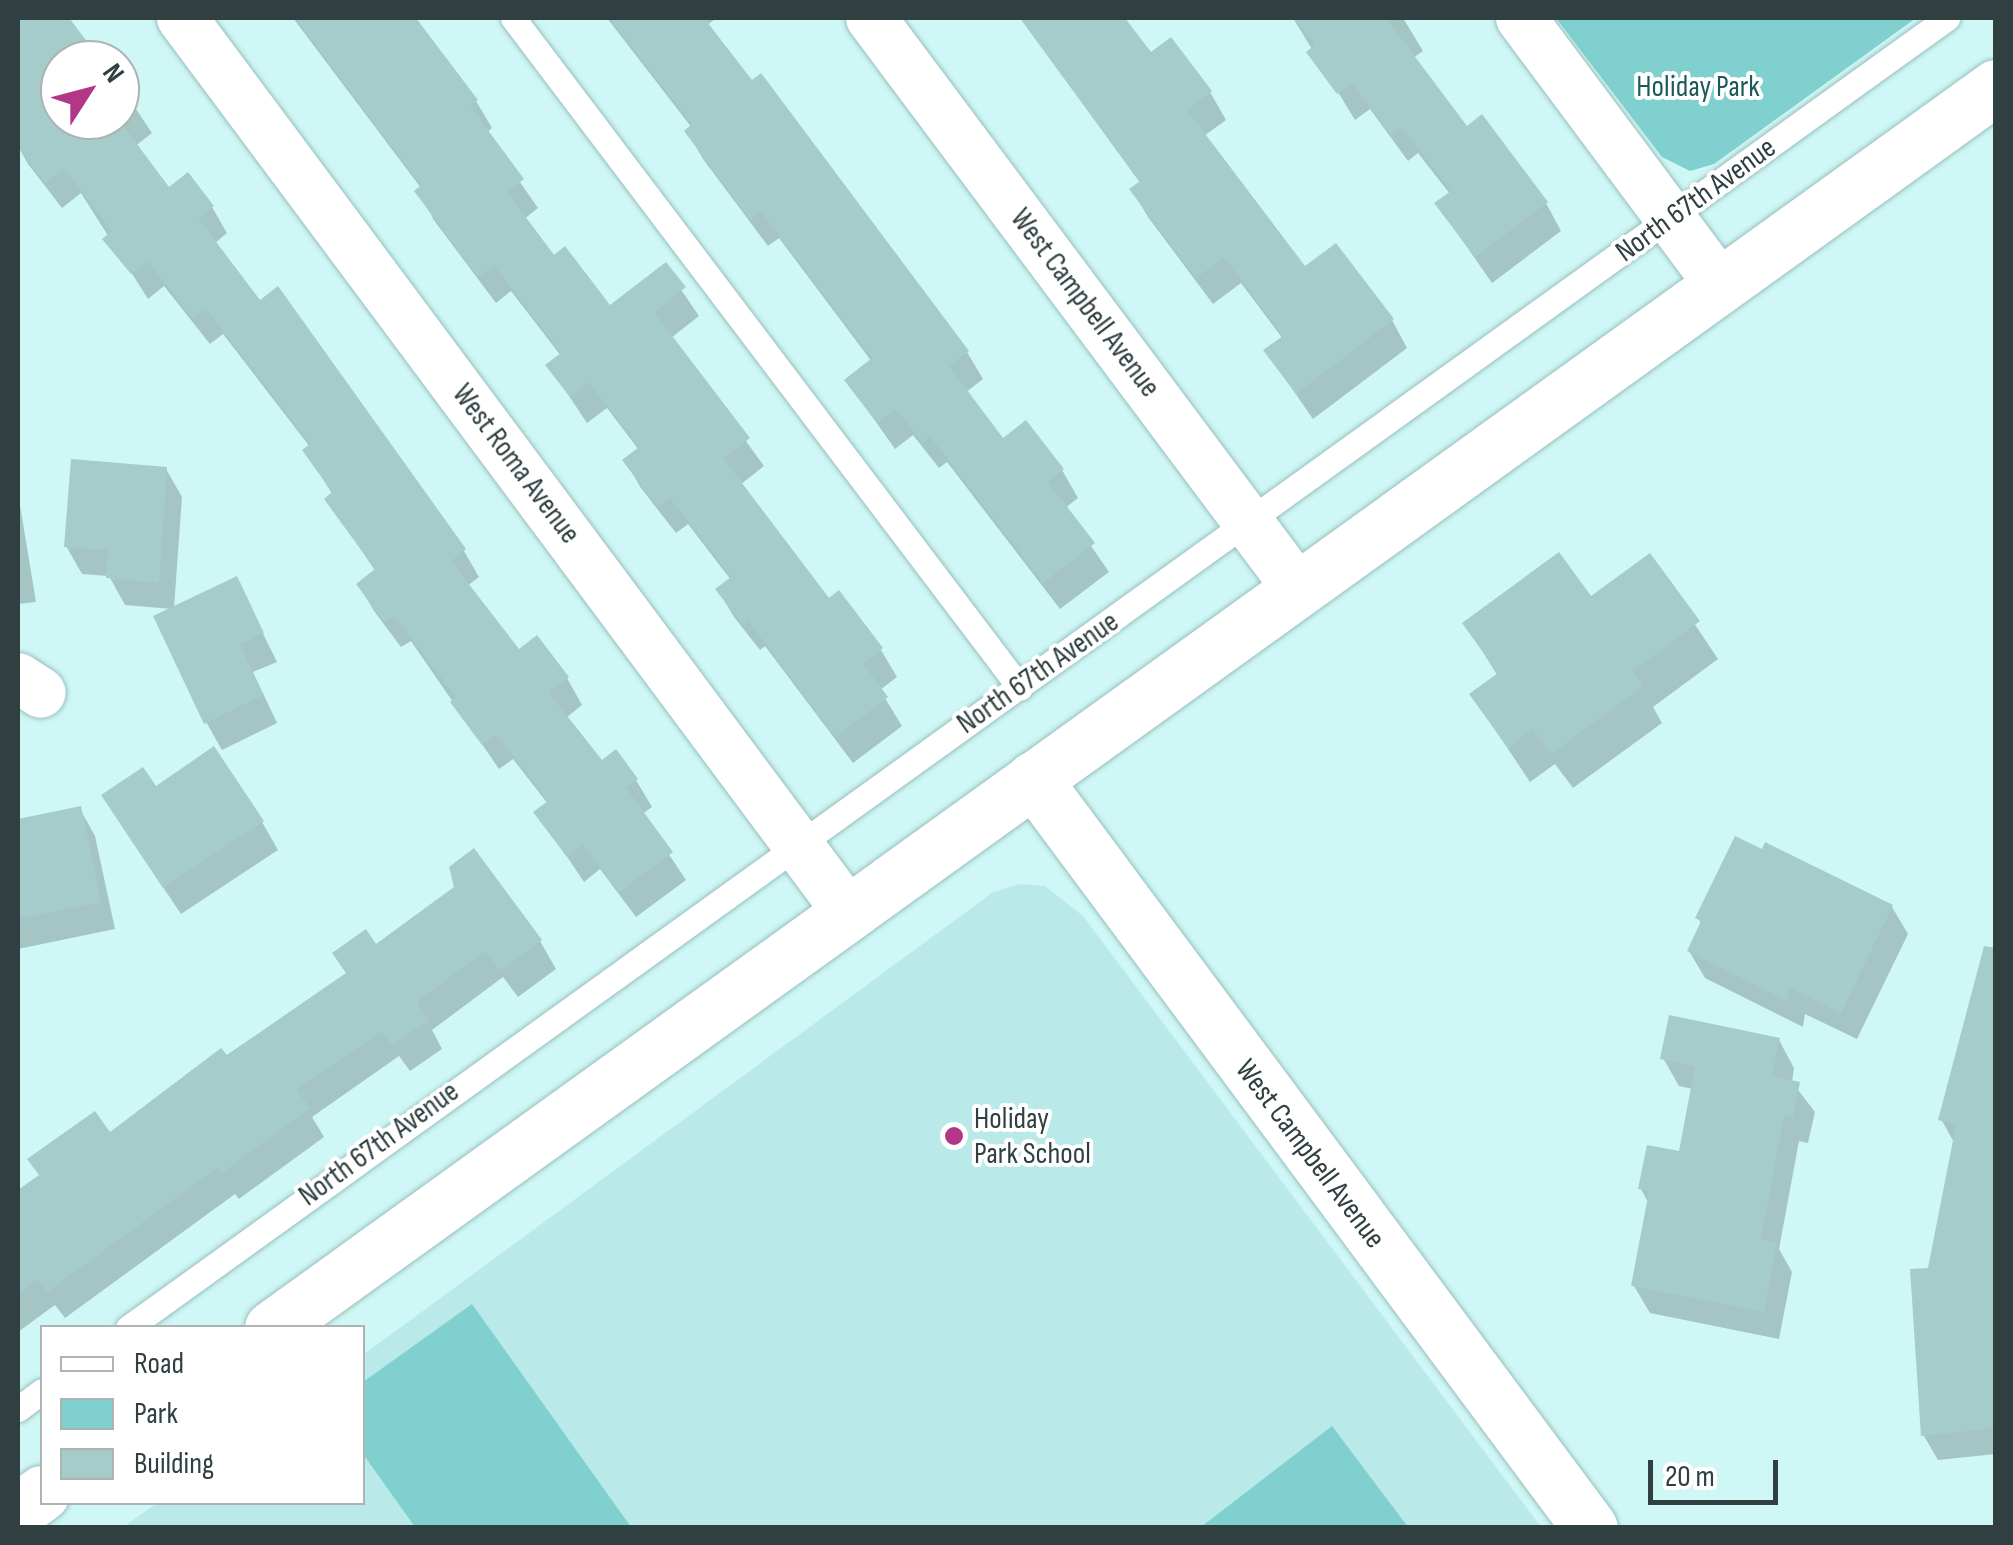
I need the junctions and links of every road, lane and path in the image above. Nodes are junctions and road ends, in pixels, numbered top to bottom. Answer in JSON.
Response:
{"nodes":[{"id":1,"x":182,"y":18,"type":"edge"},
{"id":2,"x":512,"y":18,"type":"edge"},
{"id":3,"x":870,"y":18,"type":"edge"},
{"id":4,"x":1520,"y":18,"type":"edge"},
{"id":5,"x":1947,"y":18,"type":"edge"},
{"id":6,"x":1996,"y":87,"type":"edge"},
{"id":7,"x":1672,"y":218,"type":"junction"},
{"id":8,"x":1719,"y":284,"type":"junction"},
{"id":9,"x":1250,"y":524,"type":"junction"},
{"id":10,"x":1298,"y":589,"type":"junction"},
{"id":11,"x":1020,"y":688,"type":"junction"},
{"id":12,"x":1032,"y":780,"type":"junction"},
{"id":13,"x":797,"y":842,"type":"junction"},
{"id":14,"x":848,"y":912,"type":"junction"},
{"id":15,"x":132,"y":1325,"type":"edge"},
{"id":16,"x":276,"y":1325,"type":"edge"},
{"id":17,"x":40,"y":1392,"type":"edge"},
{"id":18,"x":18,"y":1409,"type":"edge"},
{"id":19,"x":40,"y":1494,"type":"edge"},
{"id":20,"x":18,"y":1511,"type":"edge"},
{"id":21,"x":1590,"y":1528,"type":"edge"}],
"edges":[{"from":1,"to":13,"type":"street","name":"West Roma Avenue"},
{"from":2,"to":11,"type":"lane"},
{"from":3,"to":9,"type":"street","name":"West Campbell Avenue"},
{"from":4,"to":7,"type":"street"},
{"from":5,"to":7,"type":"lane","name":"North 67th Avenue"},
{"from":6,"to":8,"type":"main road"},
{"from":7,"to":8,"type":"street"},
{"from":7,"to":9,"type":"lane","name":"North 67th Avenue"},
{"from":8,"to":10,"type":"main road"},
{"from":9,"to":10,"type":"street","name":"West Campbell Avenue"},
{"from":9,"to":11,"type":"lane","name":"North 67th Avenue"},
{"from":10,"to":12,"type":"main road"},
{"from":11,"to":13,"type":"lane","name":"North 67th Avenue"},
{"from":12,"to":14,"type":"main road"},
{"from":12,"to":21,"type":"main road","name":"West Campbell Avenue"},
{"from":13,"to":14,"type":"street","name":"West Roma Avenue"},
{"from":13,"to":15,"type":"lane","name":"North 67th Avenue"},
{"from":14,"to":16,"type":"main road"},
{"from":17,"to":18,"type":"lane"},
{"from":19,"to":20,"type":"main road"}]}
